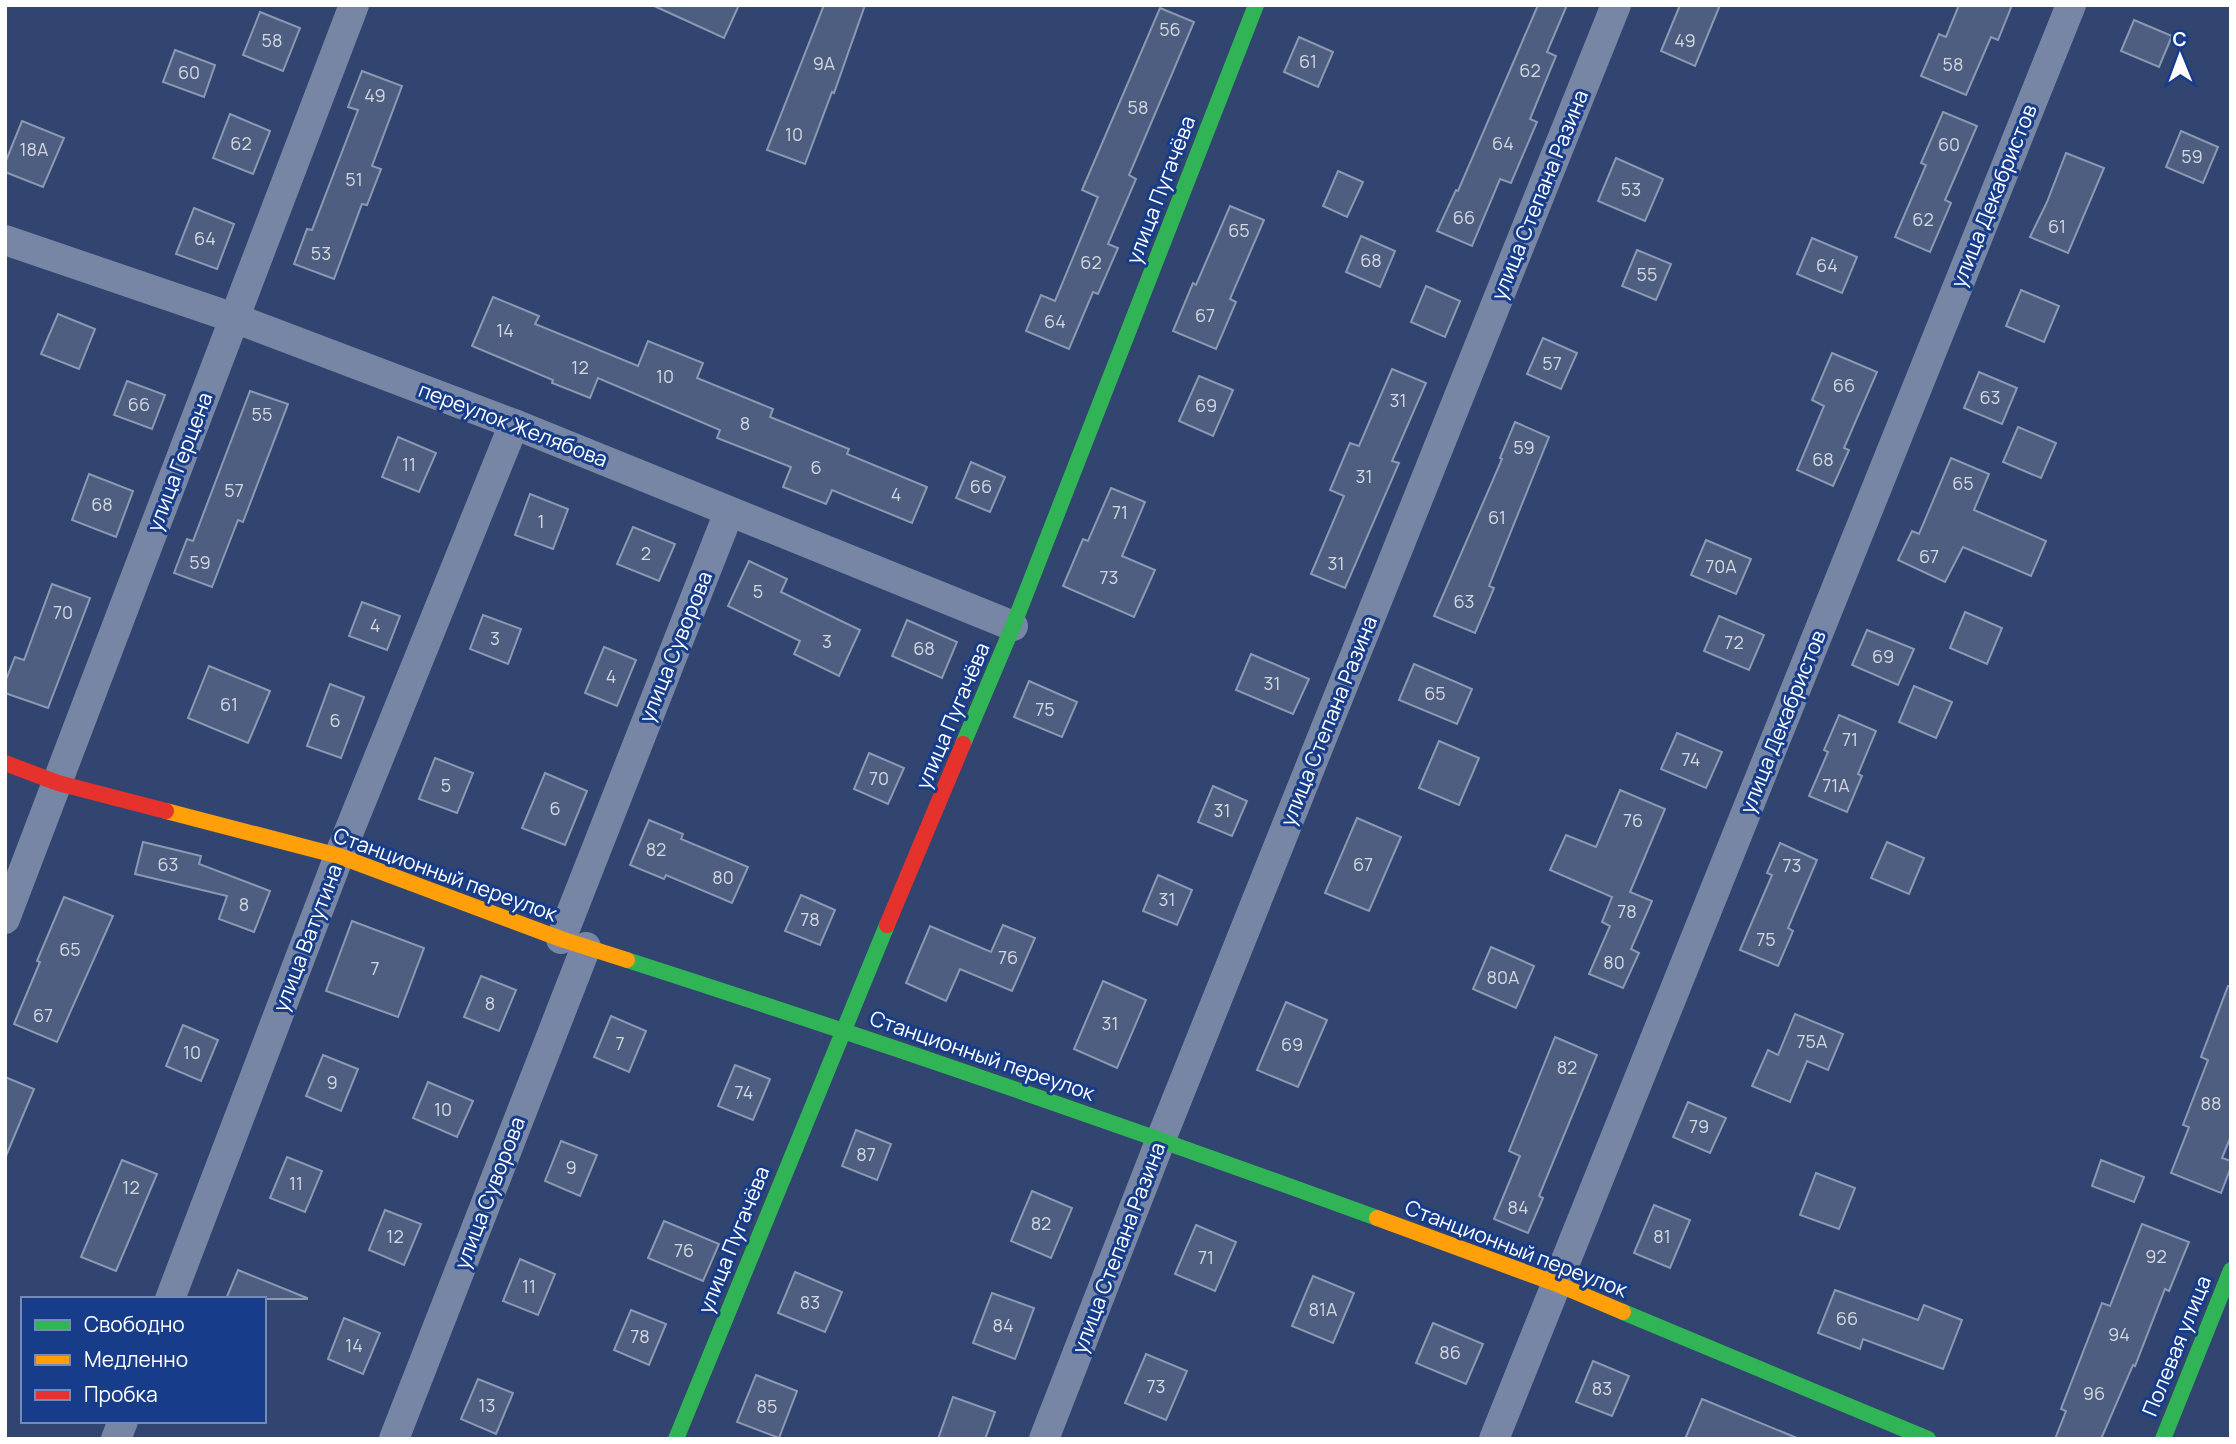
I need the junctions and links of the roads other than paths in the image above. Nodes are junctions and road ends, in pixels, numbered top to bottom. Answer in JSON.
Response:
{"nodes":[{"id":1,"x":354,"y":5,"type":"edge"},
{"id":2,"x":1256,"y":5,"type":"edge"},
{"id":3,"x":1616,"y":5,"type":"edge"},
{"id":4,"x":2071,"y":5,"type":"edge"},
{"id":5,"x":5,"y":240,"type":"edge"},
{"id":6,"x":234,"y":318,"type":"junction"},
{"id":7,"x":514,"y":424,"type":"junction"},
{"id":8,"x":729,"y":512,"type":"junction"},
{"id":9,"x":1013,"y":626,"type":"junction"},
{"id":10,"x":5,"y":763,"type":"edge"},
{"id":11,"x":58,"y":783,"type":"junction"},
{"id":12,"x":339,"y":856,"type":"junction"},
{"id":13,"x":5,"y":919,"type":"edge"},
{"id":14,"x":573,"y":943,"type":"junction"},
{"id":15,"x":843,"y":1030,"type":"junction"},
{"id":16,"x":1161,"y":1139,"type":"junction"},
{"id":17,"x":2231,"y":1270,"type":"edge"},
{"id":18,"x":1557,"y":1284,"type":"junction"},
{"id":19,"x":171,"y":1297,"type":"edge"},
{"id":20,"x":394,"y":1439,"type":"edge"},
{"id":21,"x":676,"y":1439,"type":"edge"},
{"id":22,"x":1044,"y":1439,"type":"edge"},
{"id":23,"x":1494,"y":1439,"type":"edge"},
{"id":24,"x":1928,"y":1439,"type":"edge"},
{"id":25,"x":2163,"y":1439,"type":"edge"}],
"edges":[{"from":1,"to":6,"type":"street","name":"улица Герцена"},
{"from":2,"to":9,"type":"street","name":"улица Пугачёва"},
{"from":3,"to":16,"type":"street","name":"улица Степана Разина"},
{"from":4,"to":18,"type":"street","name":"улица Декабристов"},
{"from":5,"to":6,"type":"street","name":"переулок Желябова"},
{"from":6,"to":7,"type":"street","name":"переулок Желябова"},
{"from":6,"to":11,"type":"street","name":"улица Герцена"},
{"from":7,"to":8,"type":"street","name":"переулок Желябова"},
{"from":7,"to":12,"type":"street","name":"улица Ватутина"},
{"from":8,"to":9,"type":"street","name":"переулок Желябова"},
{"from":8,"to":14,"type":"street","name":"улица Суворова"},
{"from":9,"to":15,"type":"street","name":"улица Пугачёва"},
{"from":10,"to":11,"type":"street","name":"Станционный переулок"},
{"from":11,"to":12,"type":"street","name":"Станционный переулок"},
{"from":11,"to":13,"type":"street","name":"улица Герцена"},
{"from":12,"to":14,"type":"street","name":"Станционный переулок"},
{"from":12,"to":19,"type":"street","name":"улица Ватутина"},
{"from":14,"to":15,"type":"street","name":"Станционный переулок"},
{"from":14,"to":20,"type":"street","name":"улица Суворова"},
{"from":15,"to":16,"type":"street","name":"Станционный переулок"},
{"from":15,"to":21,"type":"street","name":"улица Пугачёва"},
{"from":16,"to":18,"type":"street","name":"Станционный переулок"},
{"from":16,"to":22,"type":"street","name":"улица Степана Разина"},
{"from":17,"to":25,"type":"street","name":"Полевая улица"},
{"from":18,"to":23,"type":"street","name":"улица Декабристов"},
{"from":18,"to":24,"type":"street","name":"Станционный переулок"}]}
